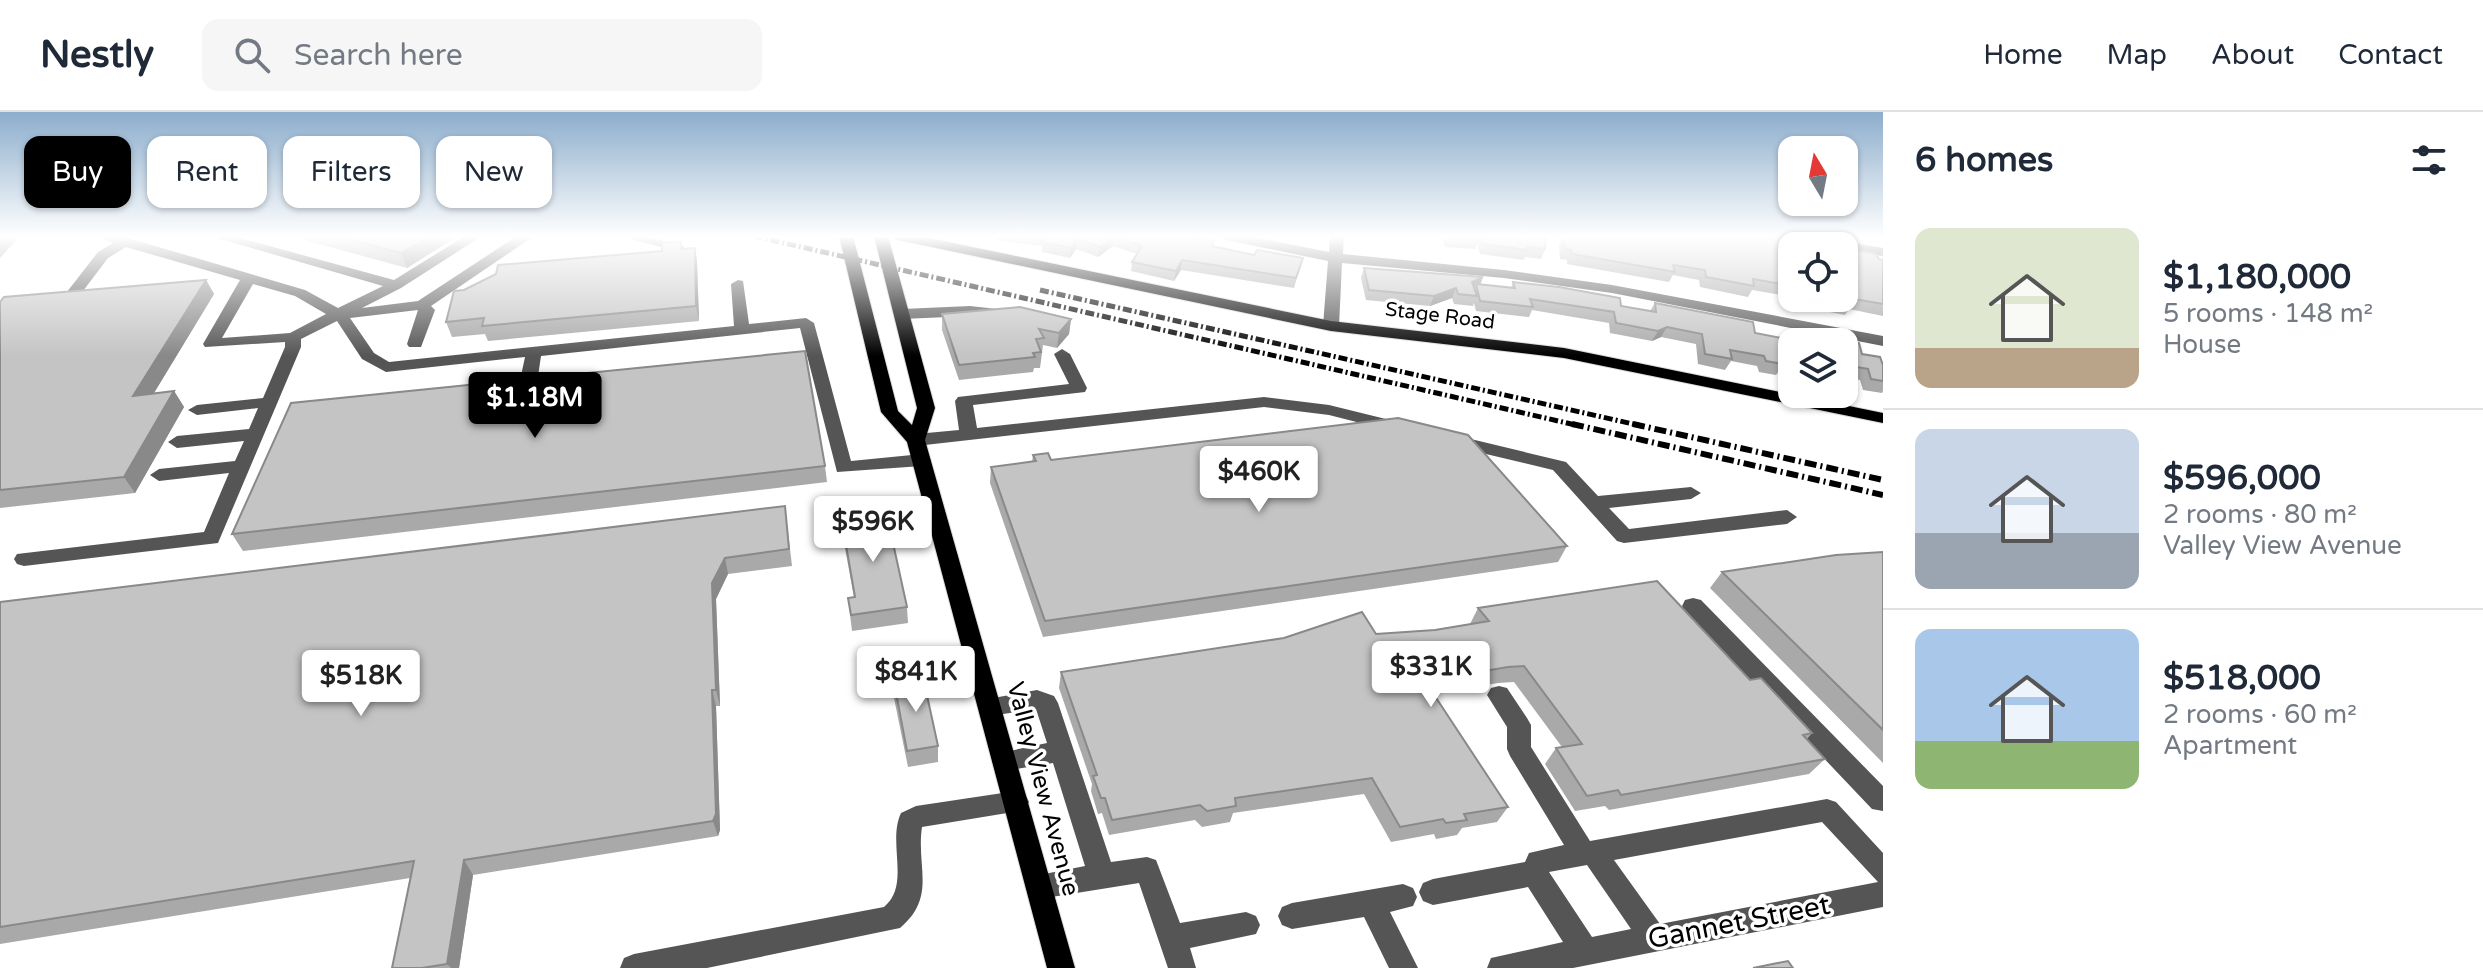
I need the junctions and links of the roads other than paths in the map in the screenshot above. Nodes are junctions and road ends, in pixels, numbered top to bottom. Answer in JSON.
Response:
{"nodes":[{"id":1,"x":87,"y":276,"type":"edge"},
{"id":2,"x":206,"y":276,"type":"edge"},
{"id":3,"x":239,"y":276,"type":"edge"},
{"id":4,"x":293,"y":276,"type":"edge"},
{"id":5,"x":318,"y":276,"type":"edge"},
{"id":6,"x":411,"y":276,"type":"edge"},
{"id":7,"x":466,"y":276,"type":"edge"},
{"id":8,"x":856,"y":276,"type":"edge"},
{"id":9,"x":892,"y":276,"type":"edge"},
{"id":10,"x":1090,"y":276,"type":"edge"},
{"id":11,"x":1335,"y":276,"type":"edge"},
{"id":12,"x":1518,"y":276,"type":"edge"},
{"id":13,"x":189,"y":281,"type":"edge"},
{"id":14,"x":738,"y":284,"type":"dead end"},
{"id":15,"x":396,"y":285,"type":"junction"},
{"id":16,"x":101,"y":294,"type":"edge"},
{"id":17,"x":422,"y":305,"type":"junction"},
{"id":18,"x":902,"y":314,"type":"junction"},
{"id":19,"x":341,"y":316,"type":"junction"},
{"id":20,"x":1006,"y":316,"type":"edge"},
{"id":21,"x":1331,"y":326,"type":"junction"},
{"id":22,"x":742,"y":330,"type":"junction"},
{"id":23,"x":293,"y":337,"type":"junction"},
{"id":24,"x":1883,"y":341,"type":"edge"},
{"id":25,"x":415,"y":344,"type":"dead end"},
{"id":26,"x":534,"y":352,"type":"junction"},
{"id":27,"x":1062,"y":354,"type":"dead end"},
{"id":28,"x":527,"y":390,"type":"edge"},
{"id":29,"x":269,"y":402,"type":"junction"},
{"id":30,"x":197,"y":410,"type":"dead end"},
{"id":31,"x":1883,"y":418,"type":"edge"},
{"id":32,"x":255,"y":434,"type":"junction"},
{"id":33,"x":969,"y":434,"type":"junction"},
{"id":34,"x":177,"y":442,"type":"dead end"},
{"id":35,"x":919,"y":450,"type":"junction"},
{"id":36,"x":242,"y":466,"type":"junction"},
{"id":37,"x":159,"y":475,"type":"dead end"},
{"id":38,"x":1691,"y":493,"type":"dead end"},
{"id":39,"x":1593,"y":503,"type":"junction"},
{"id":40,"x":1787,"y":517,"type":"dead end"},
{"id":41,"x":24,"y":559,"type":"dead end"},
{"id":42,"x":1693,"y":606,"type":"dead end"},
{"id":43,"x":1499,"y":695,"type":"dead end"},
{"id":44,"x":990,"y":707,"type":"junction"},
{"id":45,"x":1061,"y":751,"type":"junction"},
{"id":46,"x":1004,"y":761,"type":"junction"},
{"id":47,"x":1016,"y":802,"type":"junction"},
{"id":48,"x":1882,"y":802,"type":"edge"},
{"id":49,"x":1588,"y":852,"type":"junction"},
{"id":50,"x":1883,"y":872,"type":"edge"},
{"id":51,"x":1534,"y":873,"type":"junction"},
{"id":52,"x":1102,"y":877,"type":"junction"},
{"id":53,"x":1039,"y":886,"type":"junction"},
{"id":54,"x":1433,"y":892,"type":"dead end"},
{"id":55,"x":1883,"y":894,"type":"edge"},
{"id":56,"x":1403,"y":897,"type":"dead end"},
{"id":57,"x":1371,"y":902,"type":"junction"},
{"id":58,"x":1292,"y":916,"type":"dead end"},
{"id":59,"x":1246,"y":925,"type":"dead end"},
{"id":60,"x":1172,"y":938,"type":"junction"},
{"id":61,"x":1654,"y":938,"type":"junction"},
{"id":62,"x":1586,"y":952,"type":"junction"},
{"id":63,"x":634,"y":968,"type":"edge"},
{"id":64,"x":1061,"y":968,"type":"edge"},
{"id":65,"x":1182,"y":968,"type":"edge"},
{"id":66,"x":1404,"y":968,"type":"edge"},
{"id":67,"x":1501,"y":968,"type":"edge"}],
"edges":[{"from":1,"to":16,"type":"street"},
{"from":2,"to":13,"type":"street"},
{"from":3,"to":23,"type":"street"},
{"from":4,"to":19,"type":"street"},
{"from":5,"to":15,"type":"street"},
{"from":6,"to":15,"type":"street"},
{"from":7,"to":17,"type":"street"},
{"from":8,"to":35,"type":"main road","name":"Valley View Avenue"},
{"from":9,"to":18,"type":"main road","name":"Valley View Avenue"},
{"from":10,"to":21,"type":"main road","name":"Stage Road"},
{"from":11,"to":21,"type":"street"},
{"from":12,"to":24,"type":"street"},
{"from":14,"to":22,"type":"street"},
{"from":15,"to":19,"type":"street"},
{"from":17,"to":19,"type":"street"},
{"from":17,"to":25,"type":"street"},
{"from":18,"to":20,"type":"street"},
{"from":18,"to":35,"type":"main road","name":"Valley View Avenue"},
{"from":19,"to":23,"type":"street"},
{"from":19,"to":26,"type":"street"},
{"from":21,"to":31,"type":"main road","name":"Stage Road"},
{"from":22,"to":26,"type":"street"},
{"from":22,"to":35,"type":"street"},
{"from":23,"to":29,"type":"street"},
{"from":26,"to":28,"type":"street"},
{"from":27,"to":33,"type":"street"},
{"from":29,"to":30,"type":"street"},
{"from":29,"to":32,"type":"street"},
{"from":32,"to":34,"type":"street"},
{"from":32,"to":36,"type":"street"},
{"from":33,"to":35,"type":"street"},
{"from":33,"to":39,"type":"street"},
{"from":35,"to":44,"type":"main road","name":"Valley View Avenue"},
{"from":36,"to":37,"type":"street"},
{"from":36,"to":41,"type":"street"},
{"from":38,"to":39,"type":"street"},
{"from":39,"to":40,"type":"street"},
{"from":42,"to":48,"type":"street"},
{"from":43,"to":49,"type":"street"},
{"from":44,"to":45,"type":"street"},
{"from":44,"to":46,"type":"main road","name":"Valley View Avenue"},
{"from":45,"to":46,"type":"street"},
{"from":45,"to":52,"type":"street"},
{"from":46,"to":47,"type":"main road","name":"Valley View Avenue"},
{"from":47,"to":53,"type":"main road","name":"Valley View Avenue"},
{"from":47,"to":63,"type":"street"},
{"from":49,"to":50,"type":"street"},
{"from":49,"to":51,"type":"street"},
{"from":49,"to":61,"type":"street"},
{"from":51,"to":54,"type":"street"},
{"from":51,"to":62,"type":"street"},
{"from":52,"to":53,"type":"street"},
{"from":52,"to":60,"type":"street"},
{"from":53,"to":64,"type":"main road","name":"Valley View Avenue"},
{"from":55,"to":61,"type":"street","name":"Gannet Street"},
{"from":56,"to":57,"type":"street"},
{"from":57,"to":58,"type":"street"},
{"from":57,"to":66,"type":"street"},
{"from":59,"to":60,"type":"street"},
{"from":60,"to":65,"type":"street"},
{"from":61,"to":62,"type":"street","name":"Gannet Street"},
{"from":62,"to":67,"type":"street","name":"Gannet Street"}]}
